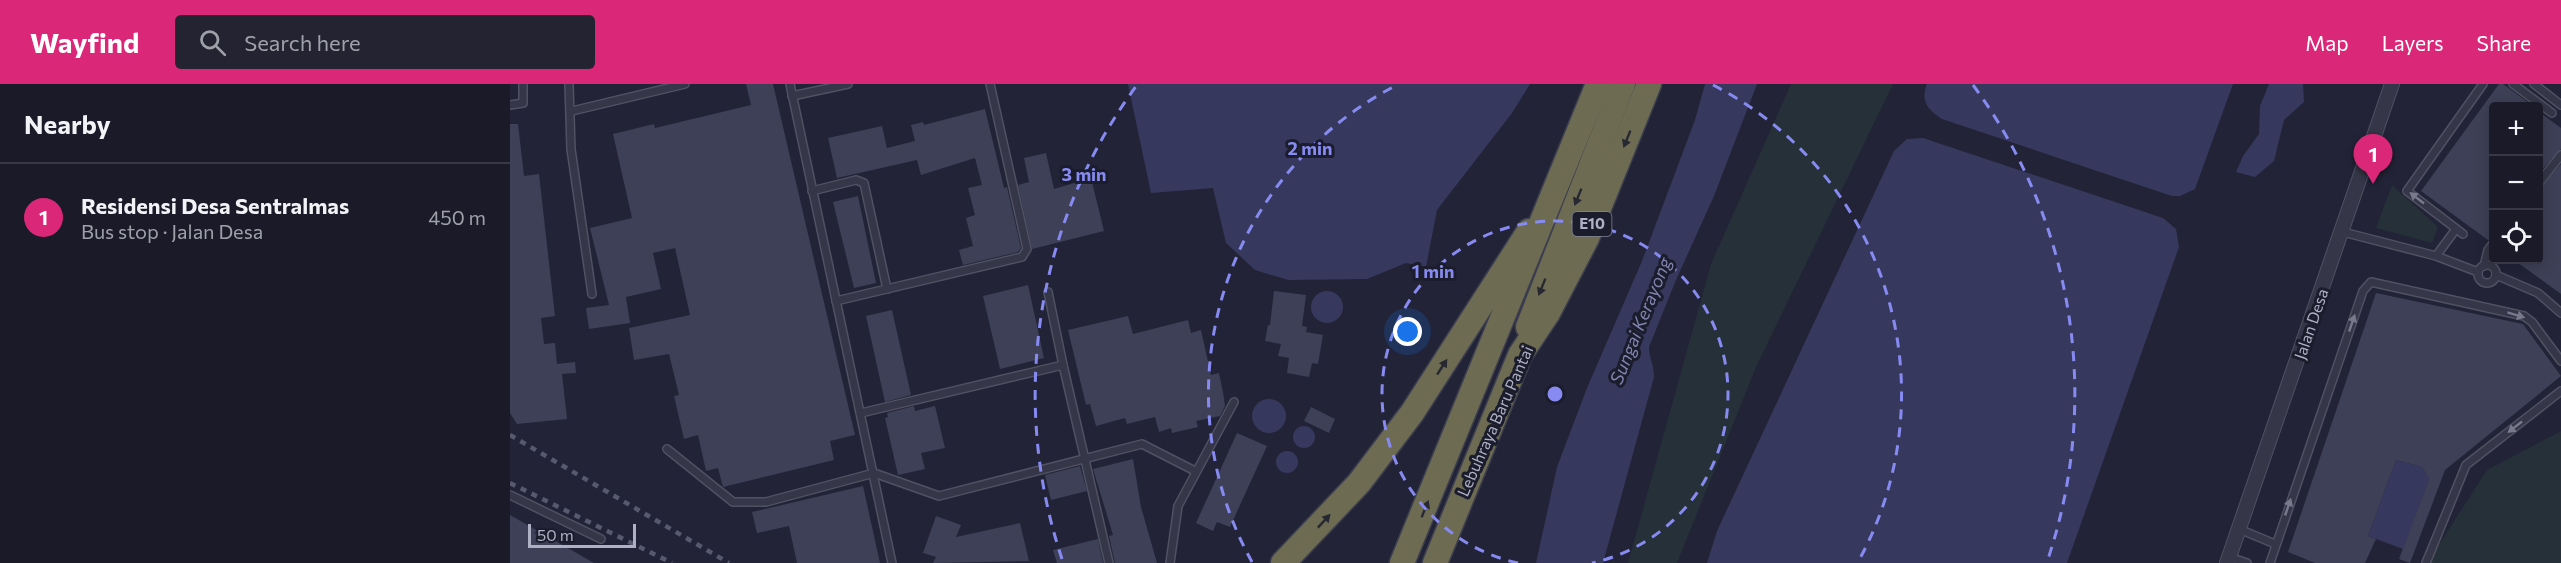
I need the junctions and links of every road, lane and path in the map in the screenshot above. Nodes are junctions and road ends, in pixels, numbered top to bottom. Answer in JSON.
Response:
{"nodes":[{"id":1,"x":523,"y":84,"type":"edge"},
{"id":2,"x":569,"y":84,"type":"edge"},
{"id":3,"x":685,"y":84,"type":"edge"},
{"id":4,"x":790,"y":84,"type":"edge"},
{"id":5,"x":848,"y":84,"type":"edge"},
{"id":6,"x":990,"y":84,"type":"edge"},
{"id":7,"x":1598,"y":84,"type":"edge"},
{"id":8,"x":1623,"y":84,"type":"edge"},
{"id":9,"x":1648,"y":84,"type":"edge"},
{"id":10,"x":2392,"y":84,"type":"edge"},
{"id":11,"x":2483,"y":84,"type":"edge"},
{"id":12,"x":2513,"y":84,"type":"edge"},
{"id":13,"x":2534,"y":84,"type":"edge"},
{"id":14,"x":792,"y":96,"type":"junction"},
{"id":15,"x":510,"y":105,"type":"edge"},
{"id":16,"x":2561,"y":105,"type":"edge"},
{"id":17,"x":572,"y":111,"type":"junction"},
{"id":18,"x":2552,"y":113,"type":"dead end"},
{"id":19,"x":2561,"y":155,"type":"edge"},
{"id":20,"x":2543,"y":178,"type":"edge"},
{"id":21,"x":812,"y":190,"type":"junction"},
{"id":22,"x":1553,"y":199,"type":"junction"},
{"id":23,"x":2456,"y":229,"type":"junction"},
{"id":24,"x":2343,"y":232,"type":"junction"},
{"id":25,"x":2463,"y":234,"type":"dead end"},
{"id":26,"x":2489,"y":248,"type":"edge"},
{"id":27,"x":2436,"y":256,"type":"junction"},
{"id":28,"x":2484,"y":266,"type":"junction"},
{"id":29,"x":2478,"y":272,"type":"junction"},
{"id":30,"x":2496,"y":275,"type":"junction"},
{"id":31,"x":887,"y":289,"type":"junction"},
{"id":32,"x":1048,"y":292,"type":"dead end"},
{"id":33,"x":592,"y":294,"type":"dead end"},
{"id":34,"x":836,"y":301,"type":"junction"},
{"id":35,"x":2561,"y":313,"type":"edge"},
{"id":36,"x":1520,"y":355,"type":"junction"},
{"id":37,"x":2561,"y":361,"type":"edge"},
{"id":38,"x":1063,"y":365,"type":"junction"},
{"id":39,"x":2561,"y":391,"type":"edge"},
{"id":40,"x":1234,"y":402,"type":"dead end"},
{"id":41,"x":861,"y":413,"type":"junction"},
{"id":42,"x":666,"y":449,"type":"dead end"},
{"id":43,"x":1085,"y":458,"type":"junction"},
{"id":44,"x":1195,"y":471,"type":"junction"},
{"id":45,"x":874,"y":473,"type":"junction"},
{"id":46,"x":510,"y":495,"type":"edge"},
{"id":47,"x":2239,"y":529,"type":"junction"},
{"id":48,"x":1445,"y":537,"type":"junction"},
{"id":49,"x":601,"y":539,"type":"dead end"},
{"id":50,"x":2275,"y":544,"type":"junction"},
{"id":51,"x":2228,"y":560,"type":"edge"},
{"id":52,"x":892,"y":563,"type":"edge"},
{"id":53,"x":1109,"y":563,"type":"edge"},
{"id":54,"x":1170,"y":563,"type":"edge"},
{"id":55,"x":1283,"y":563,"type":"edge"},
{"id":56,"x":1402,"y":563,"type":"edge"},
{"id":57,"x":1435,"y":563,"type":"edge"},
{"id":58,"x":1443,"y":563,"type":"edge"},
{"id":59,"x":2247,"y":563,"type":"edge"},
{"id":60,"x":2270,"y":563,"type":"edge"},
{"id":61,"x":2426,"y":563,"type":"edge"}],
"edges":[{"from":1,"to":15,"type":"lane"},
{"from":2,"to":17,"type":"lane"},
{"from":3,"to":17,"type":"lane"},
{"from":4,"to":14,"type":"lane"},
{"from":5,"to":14,"type":"lane"},
{"from":6,"to":31,"type":"lane"},
{"from":7,"to":22,"type":"highway","number":"E10"},
{"from":8,"to":36,"type":"highway","one_way":true},
{"from":9,"to":36,"type":"highway","name":"Lebuhraya Baru Pantai","number":"E10","one_way":true},
{"from":10,"to":24,"type":"street","name":"Jalan Desa"},
{"from":23,"to":11,"type":"lane","one_way":true},
{"from":12,"to":18,"type":"lane"},
{"from":13,"to":16,"type":"lane"},
{"from":14,"to":21,"type":"lane"},
{"from":17,"to":33,"type":"lane"},
{"from":19,"to":20,"type":"lane"},
{"from":21,"to":31,"type":"lane"},
{"from":21,"to":34,"type":"lane"},
{"from":55,"to":22,"type":"highway","one_way":true},
{"from":56,"to":22,"type":"highway","number":"E10","one_way":true},
{"from":23,"to":25,"type":"lane"},
{"from":23,"to":27,"type":"lane"},
{"from":24,"to":27,"type":"lane"},
{"from":24,"to":47,"type":"street","name":"Jalan Desa"},
{"from":26,"to":28,"type":"lane"},
{"from":27,"to":29,"type":"lane"},
{"from":28,"to":29,"type":"lane"},
{"from":28,"to":30,"type":"lane"},
{"from":29,"to":30,"type":"lane"},
{"from":30,"to":35,"type":"lane"},
{"from":31,"to":34,"type":"lane"},
{"from":32,"to":38,"type":"lane"},
{"from":34,"to":41,"type":"lane"},
{"from":36,"to":48,"type":"highway","name":"Lebuhraya Baru Pantai","number":"E10"},
{"from":50,"to":37,"type":"lane","one_way":true},
{"from":38,"to":41,"type":"lane"},
{"from":38,"to":43,"type":"lane"},
{"from":39,"to":61,"type":"lane","one_way":true},
{"from":40,"to":44,"type":"lane"},
{"from":41,"to":45,"type":"lane"},
{"from":42,"to":45,"type":"lane"},
{"from":43,"to":44,"type":"lane"},
{"from":43,"to":45,"type":"lane"},
{"from":43,"to":53,"type":"lane"},
{"from":44,"to":54,"type":"lane"},
{"from":45,"to":52,"type":"lane"},
{"from":46,"to":49,"type":"lane"},
{"from":47,"to":50,"type":"lane"},
{"from":47,"to":51,"type":"street","name":"Jalan Desa"},
{"from":48,"to":57,"type":"highway","name":"Lebuhraya Baru Pantai","number":"E10"},
{"from":48,"to":58,"type":"highway"},
{"from":50,"to":60,"type":"lane"},
{"from":51,"to":59,"type":"lane"}]}
